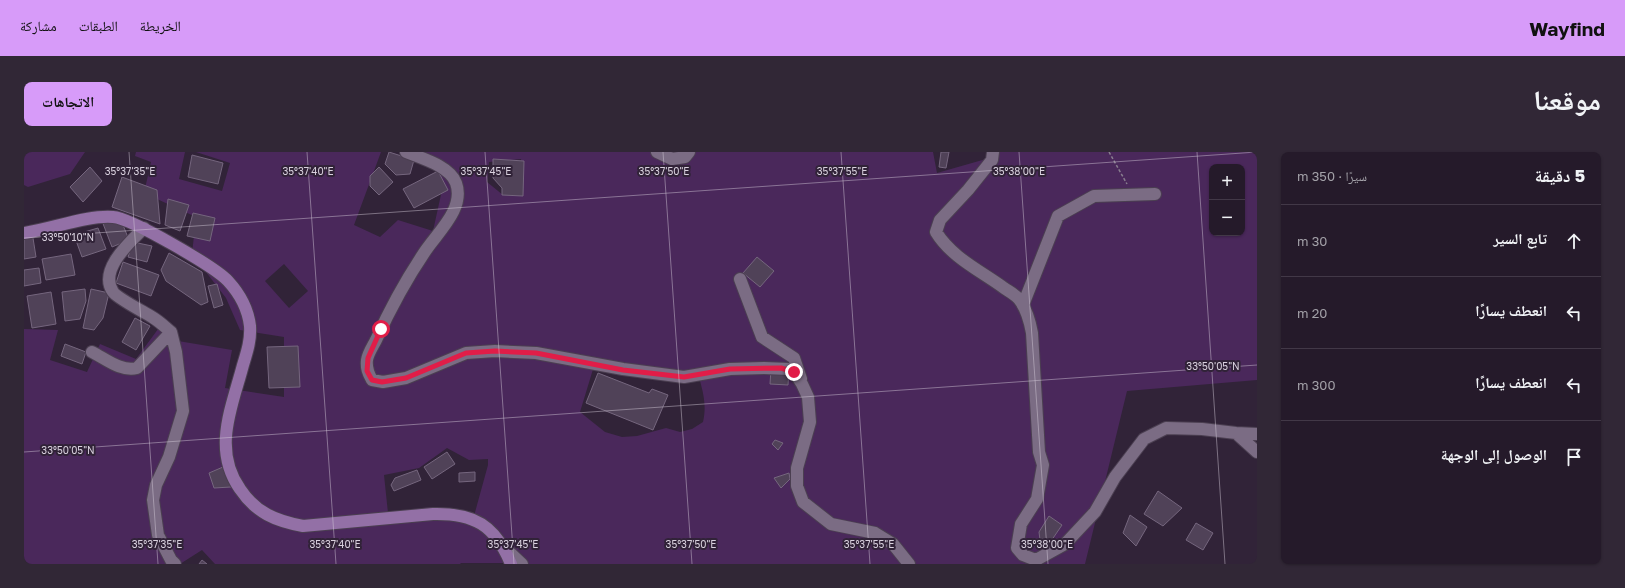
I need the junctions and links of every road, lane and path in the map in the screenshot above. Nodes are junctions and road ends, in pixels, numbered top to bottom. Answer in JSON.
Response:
{"nodes":[{"id":1,"x":406,"y":152,"type":"edge"},
{"id":2,"x":657,"y":152,"type":"edge"},
{"id":3,"x":689,"y":152,"type":"edge"},
{"id":4,"x":993,"y":152,"type":"edge"},
{"id":5,"x":1109,"y":152,"type":"edge"},
{"id":6,"x":1155,"y":194,"type":"dead end"},
{"id":7,"x":1133,"y":195,"type":"junction"},
{"id":8,"x":144,"y":228,"type":"junction"},
{"id":9,"x":24,"y":233,"type":"edge"},
{"id":10,"x":740,"y":279,"type":"dead end"},
{"id":11,"x":1023,"y":305,"type":"junction"},
{"id":12,"x":171,"y":332,"type":"junction"},
{"id":13,"x":92,"y":352,"type":"dead end"},
{"id":14,"x":802,"y":384,"type":"junction"},
{"id":15,"x":1236,"y":434,"type":"junction"},
{"id":16,"x":1257,"y":434,"type":"edge"},
{"id":17,"x":1257,"y":452,"type":"edge"},
{"id":18,"x":504,"y":547,"type":"junction"},
{"id":19,"x":175,"y":564,"type":"edge"},
{"id":20,"x":511,"y":564,"type":"edge"},
{"id":21,"x":522,"y":564,"type":"edge"},
{"id":22,"x":909,"y":564,"type":"edge"}],
"edges":[{"from":1,"to":14,"type":"street"},
{"from":2,"to":3,"type":"street"},
{"from":4,"to":11,"type":"street"},
{"from":5,"to":7,"type":"path"},
{"from":6,"to":7,"type":"street"},
{"from":7,"to":11,"type":"street"},
{"from":8,"to":9,"type":"main road"},
{"from":8,"to":12,"type":"street"},
{"from":8,"to":18,"type":"main road"},
{"from":10,"to":14,"type":"street"},
{"from":11,"to":15,"type":"street"},
{"from":12,"to":13,"type":"street"},
{"from":12,"to":19,"type":"street"},
{"from":14,"to":22,"type":"street"},
{"from":15,"to":16,"type":"street"},
{"from":15,"to":17,"type":"street"},
{"from":18,"to":20,"type":"main road"},
{"from":18,"to":21,"type":"street"}]}
